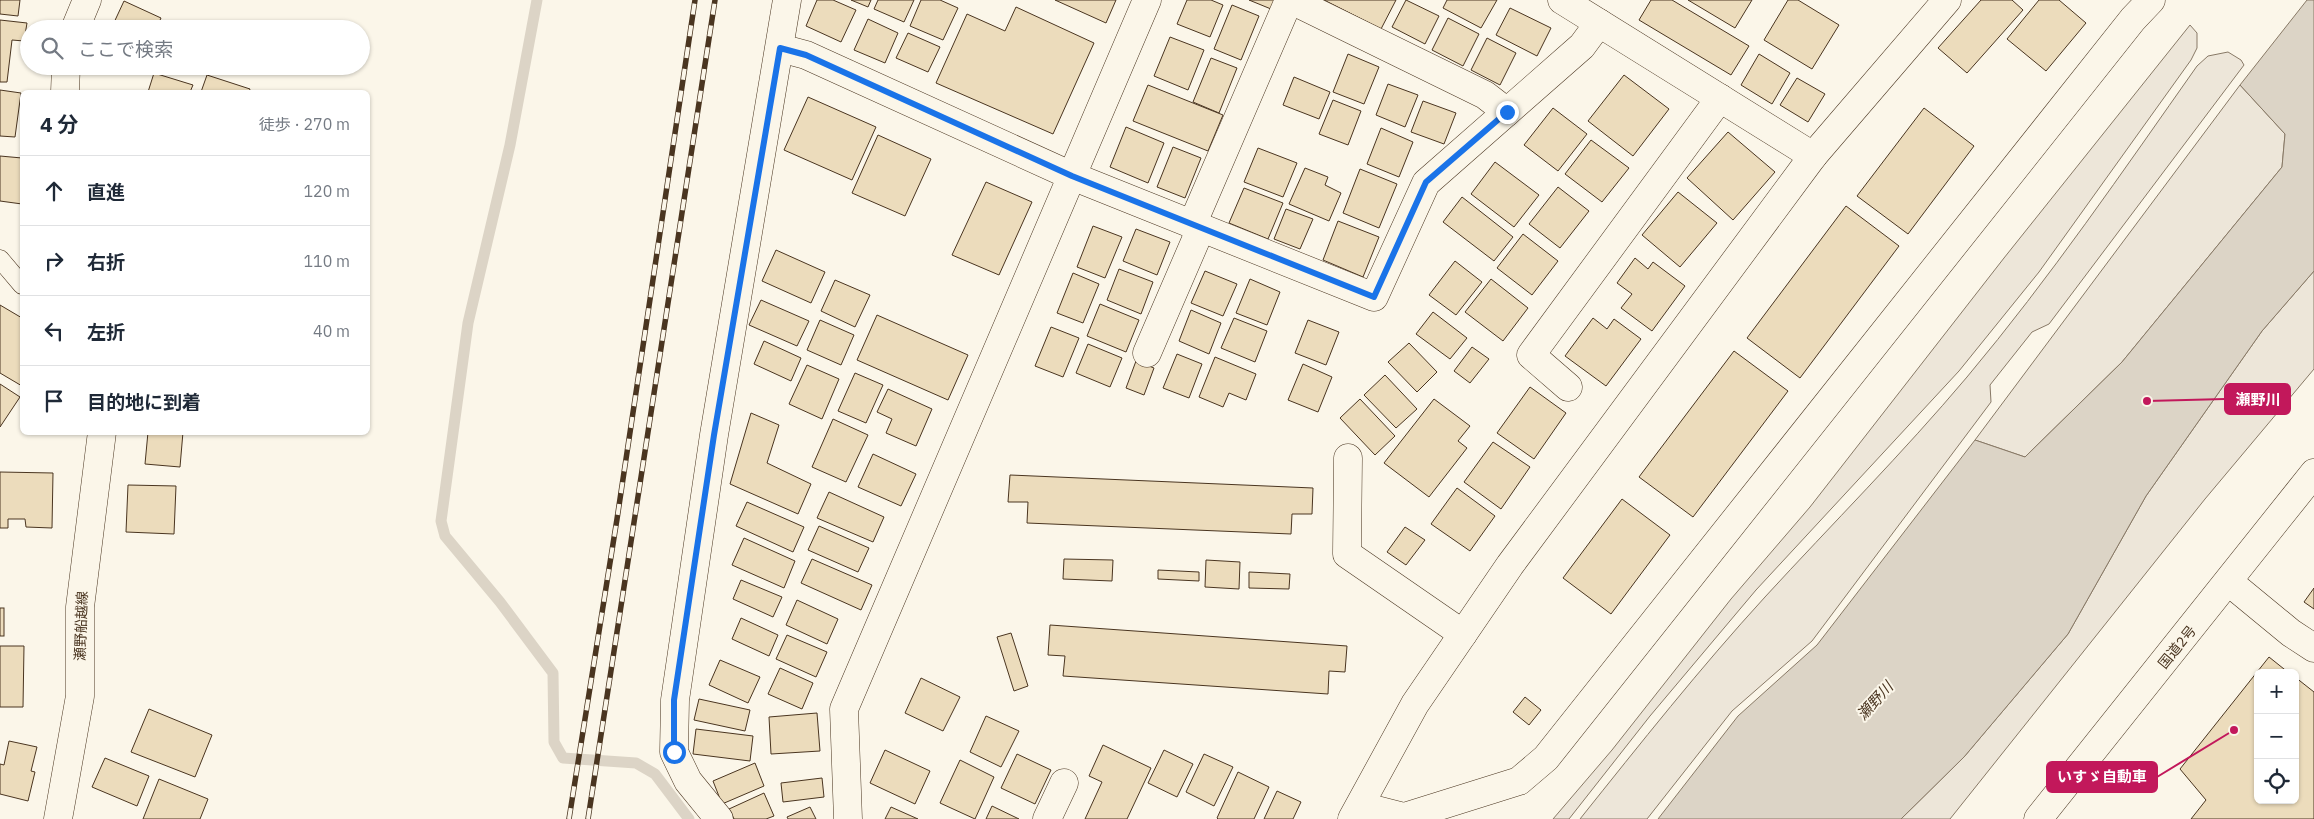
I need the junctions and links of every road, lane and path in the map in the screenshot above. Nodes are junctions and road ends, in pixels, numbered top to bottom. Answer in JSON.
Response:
{"nodes":[{"id":1,"x":87,"y":0,"type":"edge"},
{"id":2,"x":787,"y":0,"type":"edge"},
{"id":3,"x":1147,"y":0,"type":"edge"},
{"id":4,"x":1290,"y":0,"type":"edge"},
{"id":5,"x":1947,"y":0,"type":"edge"},
{"id":6,"x":2151,"y":0,"type":"edge"},
{"id":7,"x":1585,"y":9,"type":"edge"},
{"id":8,"x":79,"y":20,"type":"edge"},
{"id":9,"x":780,"y":48,"type":"junction"},
{"id":10,"x":66,"y":75,"type":"edge"},
{"id":11,"x":65,"y":90,"type":"edge"},
{"id":12,"x":1720,"y":98,"type":"junction"},
{"id":13,"x":1507,"y":112,"type":"junction"},
{"id":14,"x":1813,"y":156,"type":"junction"},
{"id":15,"x":1072,"y":176,"type":"junction"},
{"id":16,"x":1196,"y":226,"type":"junction"},
{"id":17,"x":0,"y":259,"type":"edge"},
{"id":18,"x":20,"y":283,"type":"edge"},
{"id":19,"x":1147,"y":353,"type":"dead end"},
{"id":20,"x":1568,"y":387,"type":"dead end"},
{"id":21,"x":102,"y":435,"type":"edge"},
{"id":22,"x":1348,"y":458,"type":"dead end"},
{"id":23,"x":2314,"y":473,"type":"edge"},
{"id":24,"x":2229,"y":582,"type":"junction"},
{"id":25,"x":1463,"y":634,"type":"junction"},
{"id":26,"x":2314,"y":648,"type":"edge"},
{"id":27,"x":1064,"y":782,"type":"dead end"},
{"id":28,"x":1356,"y":813,"type":"edge"},
{"id":29,"x":58,"y":819,"type":"edge"},
{"id":30,"x":719,"y":819,"type":"edge"},
{"id":31,"x":848,"y":819,"type":"edge"},
{"id":32,"x":1047,"y":819,"type":"edge"},
{"id":33,"x":2038,"y":819,"type":"edge"}],
"edges":[{"from":1,"to":8,"type":"main road"},
{"from":2,"to":9,"type":"main road"},
{"from":3,"to":15,"type":"main road"},
{"from":4,"to":13,"type":"main road"},
{"from":4,"to":16,"type":"main road"},
{"from":5,"to":14,"type":"main road"},
{"from":6,"to":28,"type":"main road"},
{"from":7,"to":12,"type":"main road"},
{"from":7,"to":13,"type":"main road"},
{"from":9,"to":15,"type":"main road"},
{"from":9,"to":30,"type":"main road"},
{"from":10,"to":11,"type":"main road"},
{"from":12,"to":14,"type":"main road"},
{"from":12,"to":20,"type":"main road"},
{"from":13,"to":16,"type":"main road"},
{"from":14,"to":25,"type":"main road"},
{"from":15,"to":16,"type":"main road"},
{"from":15,"to":31,"type":"main road"},
{"from":16,"to":19,"type":"main road"},
{"from":17,"to":18,"type":"lane"},
{"from":21,"to":29,"type":"main road","name":"瀬野船越線"},
{"from":22,"to":25,"type":"main road"},
{"from":23,"to":24,"type":"main road","name":"国道2号"},
{"from":24,"to":26,"type":"main road"},
{"from":24,"to":33,"type":"main road","name":"国道2号"},
{"from":25,"to":28,"type":"main road"},
{"from":27,"to":32,"type":"main road"}]}
